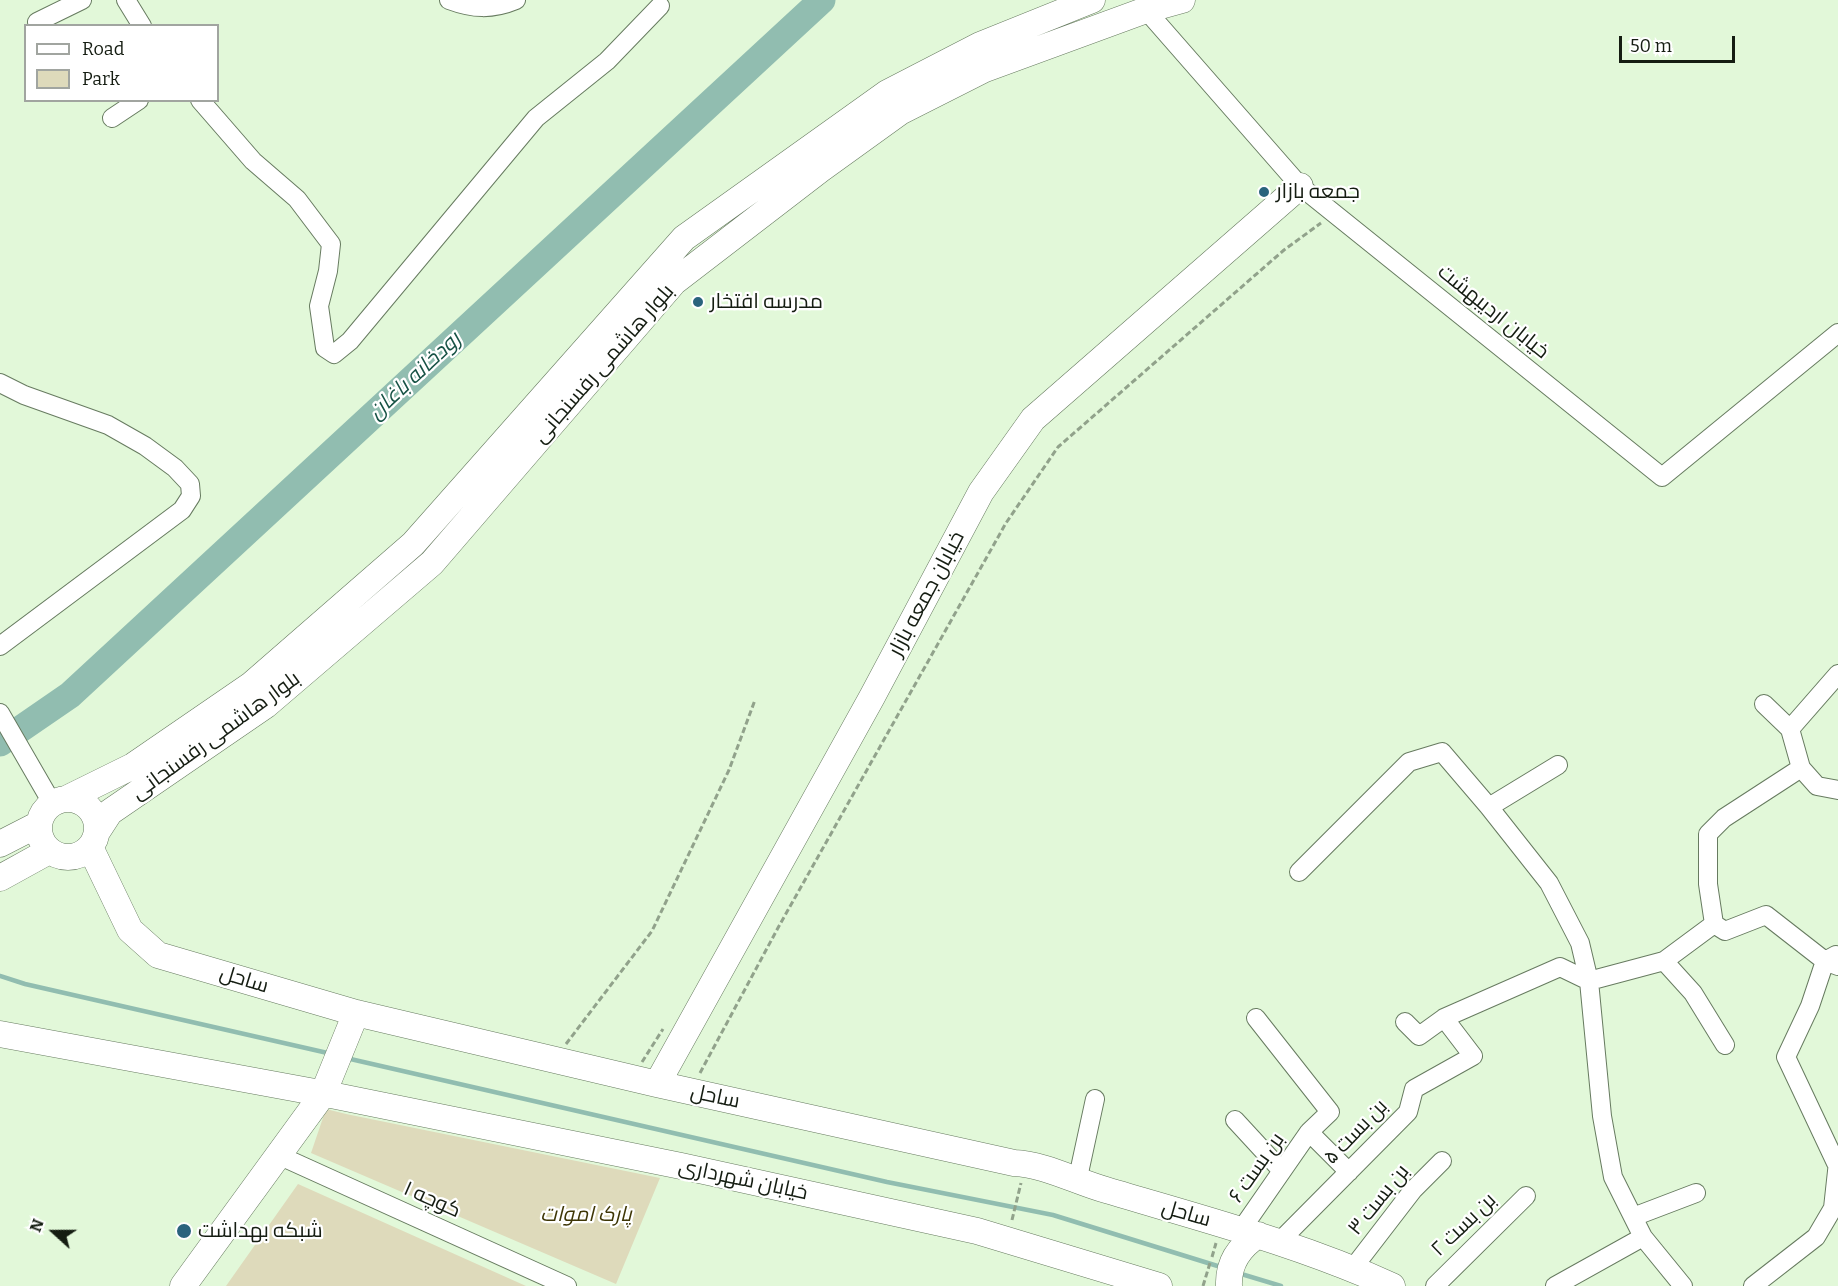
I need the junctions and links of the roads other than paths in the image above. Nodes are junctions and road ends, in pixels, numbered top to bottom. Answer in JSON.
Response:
{"nodes":[{"id":1,"x":82,"y":0,"type":"edge"},
{"id":2,"x":126,"y":0,"type":"edge"},
{"id":3,"x":449,"y":0,"type":"edge"},
{"id":4,"x":516,"y":0,"type":"edge"},
{"id":5,"x":1092,"y":0,"type":"edge"},
{"id":6,"x":1182,"y":0,"type":"edge"},
{"id":7,"x":659,"y":2,"type":"edge"},
{"id":8,"x":1146,"y":10,"type":"junction"},
{"id":9,"x":37,"y":22,"type":"dead end"},
{"id":10,"x":141,"y":24,"type":"edge"},
{"id":11,"x":136,"y":102,"type":"edge"},
{"id":12,"x":202,"y":102,"type":"edge"},
{"id":13,"x":894,"y":102,"type":"junction"},
{"id":14,"x":112,"y":118,"type":"dead end"},
{"id":15,"x":1300,"y":186,"type":"junction"},
{"id":16,"x":1838,"y":333,"type":"edge"},
{"id":17,"x":0,"y":383,"type":"edge"},
{"id":18,"x":0,"y":646,"type":"edge"},
{"id":19,"x":1838,"y":674,"type":"edge"},
{"id":20,"x":251,"y":685,"type":"junction"},
{"id":21,"x":1764,"y":704,"type":"dead end"},
{"id":22,"x":266,"y":705,"type":"junction"},
{"id":23,"x":0,"y":713,"type":"edge"},
{"id":24,"x":1790,"y":729,"type":"junction"},
{"id":25,"x":1558,"y":765,"type":"dead end"},
{"id":26,"x":1801,"y":768,"type":"junction"},
{"id":27,"x":1838,"y":790,"type":"edge"},
{"id":28,"x":49,"y":802,"type":"junction"},
{"id":29,"x":1489,"y":807,"type":"junction"},
{"id":30,"x":94,"y":839,"type":"junction"},
{"id":31,"x":0,"y":844,"type":"edge"},
{"id":32,"x":49,"y":850,"type":"junction"},
{"id":33,"x":1299,"y":872,"type":"dead end"},
{"id":34,"x":0,"y":878,"type":"edge"},
{"id":35,"x":1713,"y":924,"type":"junction"},
{"id":36,"x":1834,"y":960,"type":"edge"},
{"id":37,"x":1664,"y":961,"type":"junction"},
{"id":38,"x":1589,"y":981,"type":"junction"},
{"id":39,"x":356,"y":1013,"type":"junction"},
{"id":40,"x":1256,"y":1018,"type":"dead end"},
{"id":41,"x":1444,"y":1018,"type":"junction"},
{"id":42,"x":1405,"y":1022,"type":"dead end"},
{"id":43,"x":0,"y":1034,"type":"edge"},
{"id":44,"x":1725,"y":1045,"type":"dead end"},
{"id":45,"x":657,"y":1084,"type":"junction"},
{"id":46,"x":323,"y":1094,"type":"junction"},
{"id":47,"x":1095,"y":1099,"type":"dead end"},
{"id":48,"x":1235,"y":1120,"type":"dead end"},
{"id":49,"x":1309,"y":1132,"type":"junction"},
{"id":50,"x":278,"y":1155,"type":"junction"},
{"id":51,"x":1442,"y":1161,"type":"dead end"},
{"id":52,"x":1837,"y":1163,"type":"edge"},
{"id":53,"x":1282,"y":1171,"type":"junction"},
{"id":54,"x":1348,"y":1172,"type":"junction"},
{"id":55,"x":1077,"y":1182,"type":"junction"},
{"id":56,"x":1696,"y":1193,"type":"dead end"},
{"id":57,"x":1526,"y":1196,"type":"dead end"},
{"id":58,"x":1633,"y":1217,"type":"junction"},
{"id":59,"x":1250,"y":1233,"type":"junction"},
{"id":60,"x":1643,"y":1237,"type":"junction"},
{"id":61,"x":1353,"y":1268,"type":"junction"},
{"id":62,"x":183,"y":1286,"type":"edge"},
{"id":63,"x":567,"y":1286,"type":"edge"},
{"id":64,"x":1159,"y":1286,"type":"edge"},
{"id":65,"x":1229,"y":1286,"type":"edge"},
{"id":66,"x":1392,"y":1286,"type":"edge"},
{"id":67,"x":1435,"y":1286,"type":"edge"},
{"id":68,"x":1555,"y":1286,"type":"edge"},
{"id":69,"x":1683,"y":1286,"type":"edge"},
{"id":70,"x":1753,"y":1286,"type":"edge"}],
"edges":[{"from":1,"to":9,"type":"street"},
{"from":2,"to":10,"type":"street"},
{"from":3,"to":4,"type":"street"},
{"from":5,"to":13,"type":"main road","name":"بلوار هاشمی رفسنجانی"},
{"from":6,"to":8,"type":"main road","name":"بلوار هاشمی رفسنجانی"},
{"from":7,"to":12,"type":"street"},
{"from":8,"to":13,"type":"main road","name":"بلوار هاشمی رفسنجانی"},
{"from":8,"to":15,"type":"street","name":"خیابان اردیبهشت"},
{"from":11,"to":14,"type":"street"},
{"from":13,"to":20,"type":"main road","name":"بلوار هاشمی رفسنجانی"},
{"from":13,"to":22,"type":"main road","name":"بلوار هاشمی رفسنجانی"},
{"from":15,"to":16,"type":"street","name":"خیابان اردیبهشت"},
{"from":15,"to":45,"type":"main road","name":"خیابان جمعه بازار"},
{"from":17,"to":18,"type":"street"},
{"from":19,"to":24,"type":"street"},
{"from":20,"to":22,"type":"main road"},
{"from":20,"to":28,"type":"main road","name":"بلوار هاشمی رفسنجانی"},
{"from":21,"to":24,"type":"street"},
{"from":22,"to":30,"type":"main road","name":"بلوار هاشمی رفسنجانی"},
{"from":23,"to":28,"type":"street"},
{"from":24,"to":26,"type":"street"},
{"from":25,"to":29,"type":"street"},
{"from":26,"to":27,"type":"street"},
{"from":26,"to":35,"type":"street"},
{"from":28,"to":30,"type":"main road"},
{"from":28,"to":31,"type":"main road","name":"بلوار هاشمی رفسنجانی"},
{"from":28,"to":32,"type":"main road"},
{"from":29,"to":33,"type":"street"},
{"from":29,"to":38,"type":"street"},
{"from":30,"to":32,"type":"main road"},
{"from":30,"to":39,"type":"main road","name":"ساحل"},
{"from":32,"to":34,"type":"main road"},
{"from":35,"to":36,"type":"street"},
{"from":35,"to":37,"type":"street"},
{"from":36,"to":52,"type":"street"},
{"from":37,"to":38,"type":"street"},
{"from":37,"to":44,"type":"street"},
{"from":38,"to":41,"type":"street"},
{"from":38,"to":58,"type":"street"},
{"from":39,"to":45,"type":"main road","name":"ساحل"},
{"from":39,"to":46,"type":"main road"},
{"from":40,"to":49,"type":"street","name":"بن بست ۶"},
{"from":41,"to":42,"type":"street"},
{"from":41,"to":54,"type":"street","name":"بن بست ۵"},
{"from":43,"to":46,"type":"main road","name":"خیابان شهرداری"},
{"from":45,"to":55,"type":"main road","name":"ساحل"},
{"from":46,"to":50,"type":"main road"},
{"from":46,"to":64,"type":"main road","name":"خیابان شهرداری"},
{"from":47,"to":55,"type":"street"},
{"from":48,"to":53,"type":"street"},
{"from":49,"to":53,"type":"street","name":"بن بست ۶"},
{"from":49,"to":54,"type":"street"},
{"from":50,"to":62,"type":"main road"},
{"from":50,"to":63,"type":"street","name":"کوچه ۱"},
{"from":51,"to":61,"type":"street","name":"بن بست ۳"},
{"from":52,"to":70,"type":"street"},
{"from":53,"to":59,"type":"street","name":"بن بست ۶"},
{"from":54,"to":59,"type":"street","name":"بن بست ۵"},
{"from":55,"to":59,"type":"main road","name":"ساحل"},
{"from":56,"to":58,"type":"street"},
{"from":57,"to":67,"type":"street","name":"بن بست ۲"},
{"from":58,"to":60,"type":"street"},
{"from":59,"to":61,"type":"main road","name":"ساحل"},
{"from":59,"to":65,"type":"main road"},
{"from":60,"to":68,"type":"street"},
{"from":60,"to":69,"type":"street"},
{"from":61,"to":66,"type":"main road","name":"ساحل"}]}
